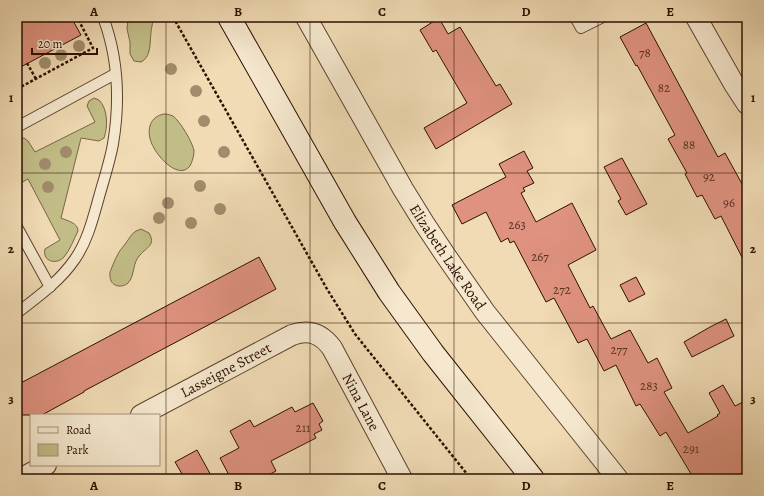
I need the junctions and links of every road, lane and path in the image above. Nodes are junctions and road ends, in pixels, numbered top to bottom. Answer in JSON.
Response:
{"nodes":[{"id":1,"x":76,"y":17,"type":"edge"},
{"id":2,"x":103,"y":17,"type":"edge"},
{"id":3,"x":173,"y":17,"type":"edge"},
{"id":4,"x":229,"y":17,"type":"edge"},
{"id":5,"x":306,"y":17,"type":"edge"},
{"id":6,"x":575,"y":17,"type":"edge"},
{"id":7,"x":603,"y":17,"type":"edge"},
{"id":8,"x":696,"y":17,"type":"edge"},
{"id":9,"x":27,"y":63,"type":"dead end"},
{"id":10,"x":115,"y":74,"type":"junction"},
{"id":11,"x":36,"y":79,"type":"junction"},
{"id":12,"x":17,"y":89,"type":"edge"},
{"id":13,"x":747,"y":104,"type":"edge"},
{"id":14,"x":17,"y":128,"type":"edge"},
{"id":15,"x":17,"y":227,"type":"edge"},
{"id":16,"x":50,"y":287,"type":"junction"},
{"id":17,"x":17,"y":313,"type":"edge"},
{"id":18,"x":312,"y":333,"type":"joint"},
{"id":19,"x":143,"y":414,"type":"edge"},
{"id":20,"x":44,"y":466,"type":"edge"},
{"id":21,"x":20,"y":479,"type":"edge"},
{"id":22,"x":402,"y":479,"type":"edge"},
{"id":23,"x":471,"y":479,"type":"edge"},
{"id":24,"x":533,"y":479,"type":"edge"},
{"id":25,"x":618,"y":479,"type":"edge"}],
"edges":[{"from":1,"to":11,"type":"path"},
{"from":2,"to":10,"type":"lane"},
{"from":3,"to":23,"type":"path"},
{"from":4,"to":24,"type":"main road"},
{"from":5,"to":25,"type":"street","name":"Elizabeth Lake Road"},
{"from":6,"to":7,"type":"lane"},
{"from":8,"to":13,"type":"street"},
{"from":9,"to":11,"type":"path"},
{"from":10,"to":14,"type":"lane"},
{"from":10,"to":16,"type":"lane"},
{"from":11,"to":12,"type":"path"},
{"from":15,"to":16,"type":"lane"},
{"from":16,"to":17,"type":"lane"},
{"from":18,"to":19,"type":"street","name":"Lasseigne Street"},
{"from":18,"to":22,"type":"street","name":"Nina Lane"},
{"from":20,"to":21,"type":"street"}]}
